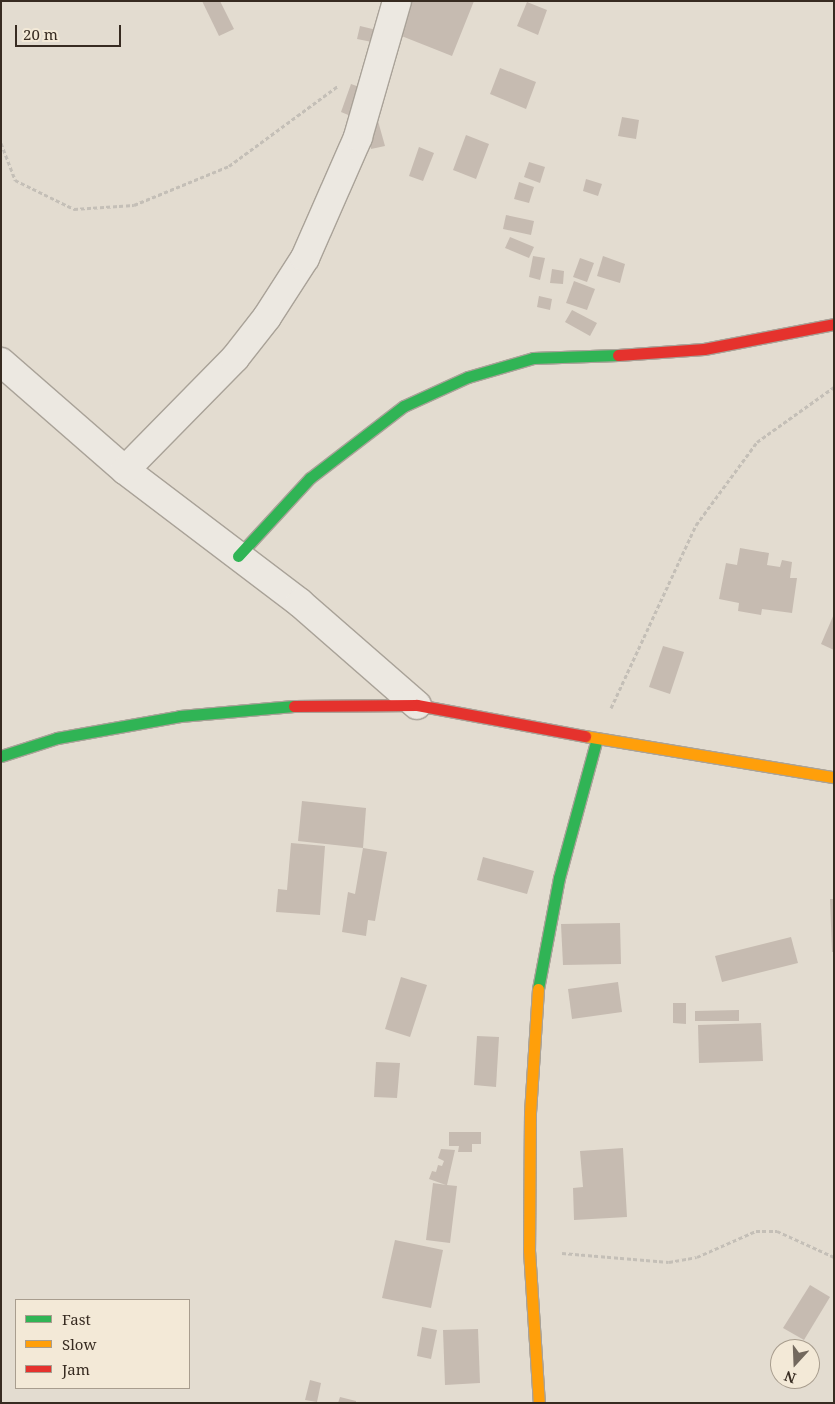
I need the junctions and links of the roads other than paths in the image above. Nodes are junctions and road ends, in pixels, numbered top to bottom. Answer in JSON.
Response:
{"nodes":[{"id":1,"x":397,"y":1,"type":"edge"},
{"id":2,"x":834,"y":324,"type":"edge"},
{"id":3,"x":1,"y":362,"type":"edge"},
{"id":4,"x":125,"y":470,"type":"junction"},
{"id":5,"x":238,"y":556,"type":"junction"},
{"id":6,"x":416,"y":705,"type":"junction"},
{"id":7,"x":597,"y":738,"type":"junction"},
{"id":8,"x":1,"y":756,"type":"edge"},
{"id":9,"x":834,"y":777,"type":"edge"},
{"id":10,"x":539,"y":1403,"type":"edge"}],
"edges":[{"from":1,"to":4,"type":"street"},
{"from":2,"to":5,"type":"street"},
{"from":3,"to":4,"type":"street"},
{"from":4,"to":5,"type":"street"},
{"from":5,"to":6,"type":"street"},
{"from":6,"to":7,"type":"street"},
{"from":6,"to":8,"type":"street"},
{"from":7,"to":9,"type":"street"},
{"from":7,"to":10,"type":"street"}]}
